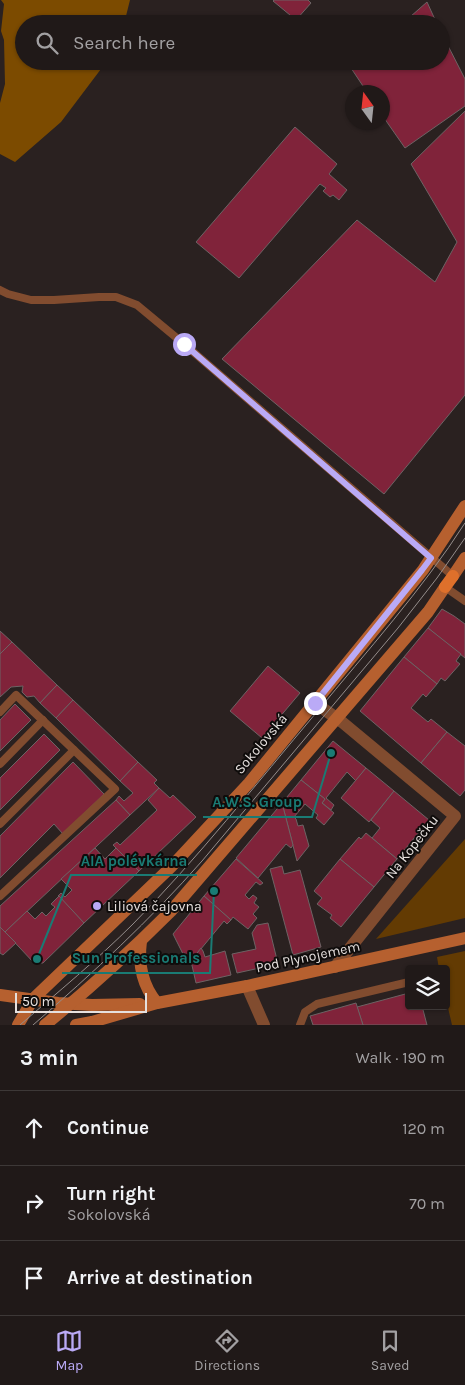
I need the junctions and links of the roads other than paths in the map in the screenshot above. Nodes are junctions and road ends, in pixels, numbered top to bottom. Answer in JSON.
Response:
{"nodes":[{"id":1,"x":0,"y":290,"type":"edge"},
{"id":2,"x":465,"y":506,"type":"edge"},
{"id":3,"x":431,"y":558,"type":"junction"},
{"id":4,"x":465,"y":558,"type":"edge"},
{"id":5,"x":453,"y":576,"type":"junction"},
{"id":6,"x":445,"y":587,"type":"junction"},
{"id":7,"x":465,"y":601,"type":"edge"},
{"id":8,"x":315,"y":703,"type":"junction"},
{"id":9,"x":0,"y":712,"type":"edge"},
{"id":10,"x":43,"y":720,"type":"junction"},
{"id":11,"x":339,"y":720,"type":"junction"},
{"id":12,"x":74,"y":750,"type":"junction"},
{"id":13,"x":0,"y":764,"type":"edge"},
{"id":14,"x":0,"y":824,"type":"edge"},
{"id":15,"x":0,"y":896,"type":"edge"},
{"id":16,"x":465,"y":938,"type":"edge"},
{"id":17,"x":141,"y":941,"type":"junction"},
{"id":18,"x":336,"y":967,"type":"junction"},
{"id":19,"x":405,"y":983,"type":"edge"},
{"id":20,"x":247,"y":986,"type":"junction"},
{"id":21,"x":0,"y":995,"type":"edge"},
{"id":22,"x":33,"y":999,"type":"junction"},
{"id":23,"x":157,"y":1003,"type":"junction"},
{"id":24,"x":71,"y":1004,"type":"junction"},
{"id":25,"x":18,"y":1025,"type":"edge"},
{"id":26,"x":45,"y":1025,"type":"edge"},
{"id":27,"x":76,"y":1025,"type":"edge"},
{"id":28,"x":264,"y":1025,"type":"edge"},
{"id":29,"x":300,"y":1025,"type":"edge"}],
"edges":[{"from":1,"to":3,"type":"lane"},
{"from":2,"to":3,"type":"main road","name":"Sokolovská"},
{"from":3,"to":5,"type":"lane"},
{"from":3,"to":8,"type":"main road","name":"Sokolovská"},
{"from":4,"to":5,"type":"main road"},
{"from":5,"to":6,"type":"main road"},
{"from":6,"to":7,"type":"lane"},
{"from":6,"to":11,"type":"main road"},
{"from":8,"to":11,"type":"street","name":"Na Kopečku"},
{"from":8,"to":22,"type":"main road","name":"Sokolovská"},
{"from":9,"to":10,"type":"lane"},
{"from":10,"to":12,"type":"lane"},
{"from":10,"to":13,"type":"lane"},
{"from":11,"to":17,"type":"main road"},
{"from":11,"to":18,"type":"street","name":"Na Kopečku"},
{"from":12,"to":14,"type":"lane"},
{"from":12,"to":15,"type":"lane"},
{"from":16,"to":18,"type":"main road","name":"Pod Plynojemem"},
{"from":17,"to":23,"type":"main road"},
{"from":17,"to":24,"type":"main road"},
{"from":18,"to":20,"type":"main road","name":"Pod Plynojemem"},
{"from":19,"to":29,"type":"lane"},
{"from":20,"to":23,"type":"main road","name":"Pod Plynojemem"},
{"from":20,"to":28,"type":"street"},
{"from":21,"to":22,"type":"main road","name":"Pod Plynojemem"},
{"from":22,"to":24,"type":"main road","name":"Pod Plynojemem"},
{"from":22,"to":25,"type":"main road","name":"Sokolovská"},
{"from":23,"to":24,"type":"main road","name":"Pod Plynojemem"},
{"from":23,"to":27,"type":"main road","name":"Pod Plynojemem"},
{"from":24,"to":26,"type":"main road"}]}
